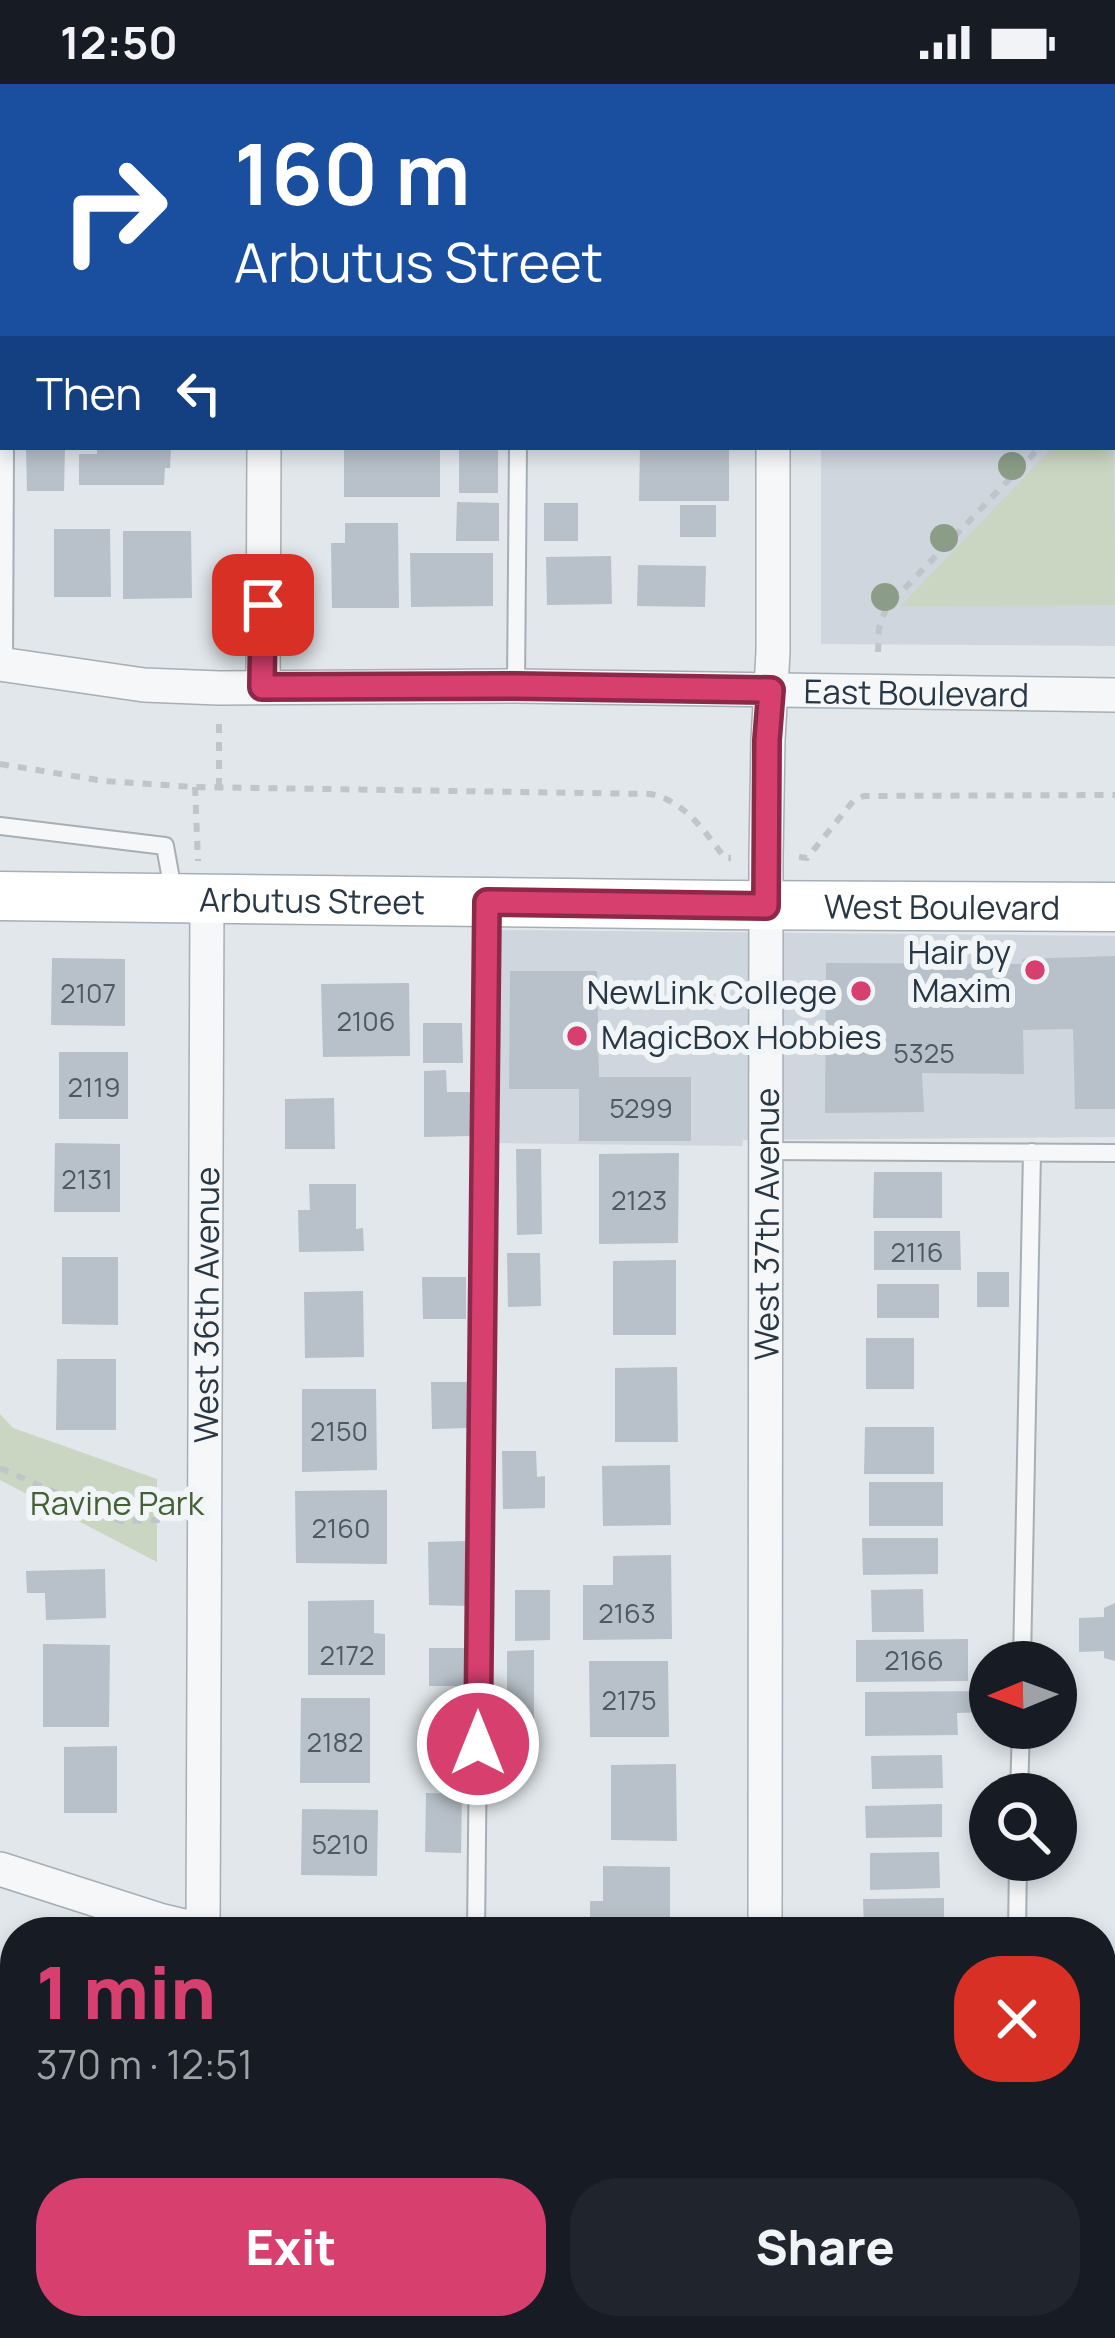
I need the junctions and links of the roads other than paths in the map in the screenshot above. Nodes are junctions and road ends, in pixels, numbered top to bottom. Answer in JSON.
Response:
{"nodes":[{"id":1,"x":5,"y":450,"type":"edge"},
{"id":2,"x":264,"y":450,"type":"edge"},
{"id":3,"x":518,"y":450,"type":"edge"},
{"id":4,"x":773,"y":450,"type":"edge"},
{"id":5,"x":2,"y":665,"type":"edge"},
{"id":6,"x":516,"y":686,"type":"junction"},
{"id":7,"x":262,"y":687,"type":"junction"},
{"id":8,"x":771,"y":690,"type":"junction"},
{"id":9,"x":1115,"y":695,"type":"edge"},
{"id":10,"x":0,"y":826,"type":"edge"},
{"id":11,"x":193,"y":885,"type":"junction"},
{"id":12,"x":0,"y":896,"type":"edge"},
{"id":13,"x":487,"y":902,"type":"junction"},
{"id":14,"x":766,"y":906,"type":"junction"},
{"id":15,"x":1115,"y":907,"type":"edge"},
{"id":16,"x":766,"y":1151,"type":"junction"},
{"id":17,"x":1032,"y":1152,"type":"junction"},
{"id":18,"x":1115,"y":1153,"type":"edge"},
{"id":19,"x":1022,"y":1641,"type":"edge"},
{"id":20,"x":0,"y":1869,"type":"edge"},
{"id":21,"x":1018,"y":1881,"type":"edge"},
{"id":22,"x":150,"y":1917,"type":"edge"},
{"id":23,"x":205,"y":1917,"type":"edge"},
{"id":24,"x":476,"y":1917,"type":"edge"},
{"id":25,"x":765,"y":1917,"type":"edge"},
{"id":26,"x":1017,"y":1917,"type":"edge"}],
"edges":[{"from":1,"to":5,"type":"lane"},
{"from":2,"to":7,"type":"street"},
{"from":3,"to":6,"type":"lane"},
{"from":4,"to":8,"type":"street","name":"West 37th Avenue"},
{"from":5,"to":7,"type":"street","name":"East Boulevard"},
{"from":6,"to":7,"type":"street","name":"East Boulevard"},
{"from":6,"to":8,"type":"street","name":"East Boulevard"},
{"from":8,"to":9,"type":"street","name":"East Boulevard"},
{"from":8,"to":14,"type":"street","name":"West 37th Avenue"},
{"from":10,"to":11,"type":"lane"},
{"from":11,"to":12,"type":"main road","name":"Arbutus Street"},
{"from":11,"to":13,"type":"main road","name":"Arbutus Street"},
{"from":11,"to":23,"type":"street","name":"West 36th Avenue"},
{"from":13,"to":14,"type":"main road","name":"Arbutus Street"},
{"from":13,"to":24,"type":"lane"},
{"from":14,"to":15,"type":"main road","name":"West Boulevard"},
{"from":14,"to":16,"type":"street","name":"West 37th Avenue"},
{"from":16,"to":17,"type":"lane"},
{"from":16,"to":25,"type":"street","name":"West 37th Avenue"},
{"from":17,"to":18,"type":"lane"},
{"from":17,"to":19,"type":"lane"},
{"from":20,"to":22,"type":"street"},
{"from":21,"to":26,"type":"lane"}]}
